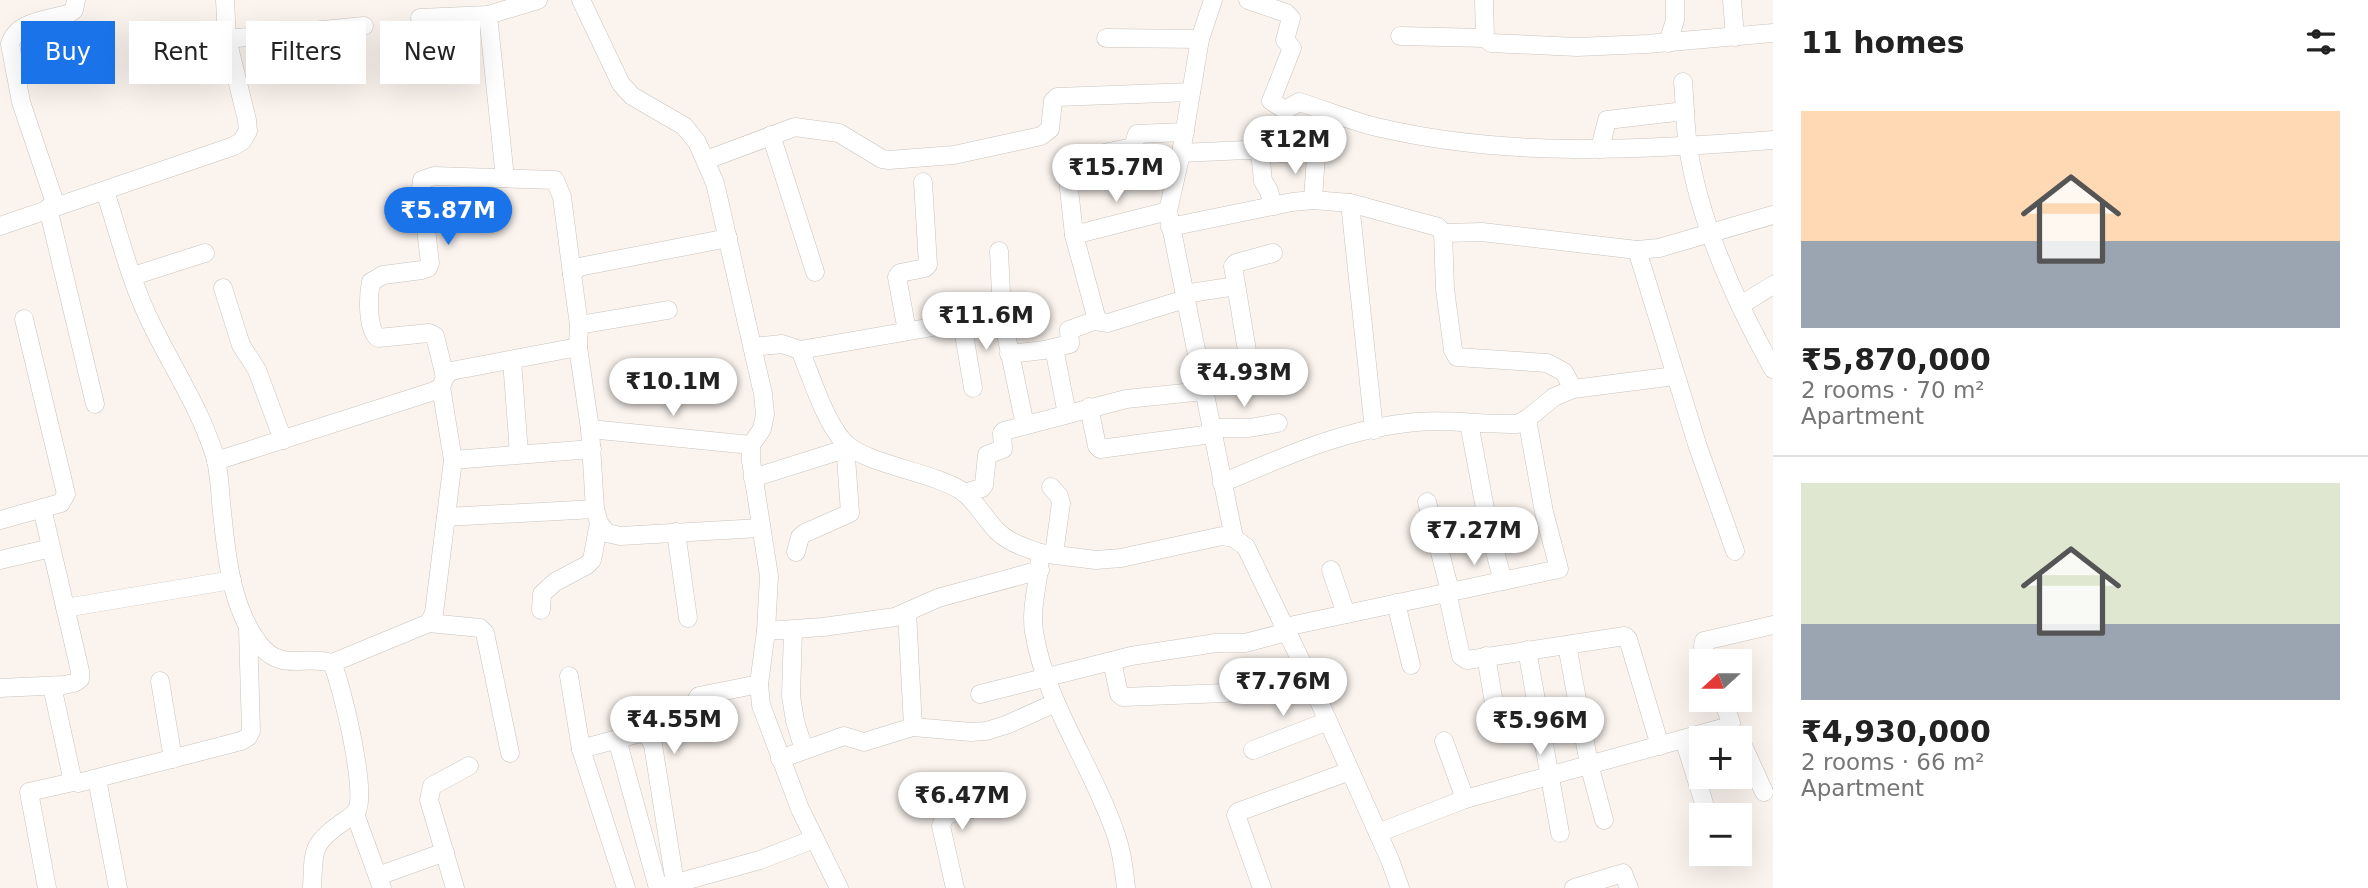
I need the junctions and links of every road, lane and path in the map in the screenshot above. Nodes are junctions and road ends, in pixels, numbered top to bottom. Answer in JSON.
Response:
{"nodes":[{"id":1,"x":76,"y":0,"type":"edge"},
{"id":2,"x":225,"y":0,"type":"edge"},
{"id":3,"x":538,"y":0,"type":"edge"},
{"id":4,"x":581,"y":0,"type":"edge"},
{"id":5,"x":1213,"y":0,"type":"edge"},
{"id":6,"x":1248,"y":0,"type":"edge"},
{"id":7,"x":1484,"y":0,"type":"edge"},
{"id":8,"x":1675,"y":0,"type":"edge"},
{"id":9,"x":1732,"y":0,"type":"edge"},
{"id":10,"x":488,"y":15,"type":"junction"},
{"id":11,"x":420,"y":18,"type":"dead end"},
{"id":12,"x":227,"y":21,"type":"edge"},
{"id":13,"x":1773,"y":33,"type":"edge"},
{"id":14,"x":1400,"y":36,"type":"dead end"},
{"id":15,"x":1735,"y":37,"type":"junction"},
{"id":16,"x":1106,"y":38,"type":"dead end"},
{"id":17,"x":1485,"y":38,"type":"junction"},
{"id":18,"x":1200,"y":39,"type":"junction"},
{"id":19,"x":1668,"y":43,"type":"junction"},
{"id":20,"x":232,"y":56,"type":"edge"},
{"id":21,"x":1683,"y":82,"type":"dead end"},
{"id":22,"x":1191,"y":92,"type":"junction"},
{"id":23,"x":1685,"y":111,"type":"junction"},
{"id":24,"x":1185,"y":132,"type":"junction"},
{"id":25,"x":771,"y":135,"type":"junction"},
{"id":26,"x":1773,"y":140,"type":"edge"},
{"id":27,"x":1688,"y":146,"type":"junction"},
{"id":28,"x":1600,"y":149,"type":"junction"},
{"id":29,"x":1260,"y":152,"type":"junction"},
{"id":30,"x":1181,"y":153,"type":"junction"},
{"id":31,"x":1292,"y":154,"type":"dead end"},
{"id":32,"x":1316,"y":155,"type":"dead end"},
{"id":33,"x":706,"y":160,"type":"junction"},
{"id":34,"x":505,"y":178,"type":"junction"},
{"id":35,"x":923,"y":182,"type":"dead end"},
{"id":36,"x":105,"y":191,"type":"junction"},
{"id":37,"x":1313,"y":200,"type":"junction"},
{"id":38,"x":1350,"y":203,"type":"junction"},
{"id":39,"x":1273,"y":206,"type":"junction"},
{"id":40,"x":52,"y":207,"type":"junction"},
{"id":41,"x":1773,"y":215,"type":"edge"},
{"id":42,"x":1169,"y":219,"type":"junction"},
{"id":43,"x":0,"y":226,"type":"edge"},
{"id":44,"x":1443,"y":233,"type":"junction"},
{"id":45,"x":1711,"y":234,"type":"junction"},
{"id":46,"x":1074,"y":235,"type":"junction"},
{"id":47,"x":728,"y":238,"type":"junction"},
{"id":48,"x":1637,"y":250,"type":"junction"},
{"id":49,"x":999,"y":251,"type":"dead end"},
{"id":50,"x":205,"y":253,"type":"dead end"},
{"id":51,"x":1273,"y":253,"type":"dead end"},
{"id":52,"x":815,"y":272,"type":"dead end"},
{"id":53,"x":572,"y":274,"type":"junction"},
{"id":54,"x":133,"y":276,"type":"junction"},
{"id":55,"x":1773,"y":285,"type":"edge"},
{"id":56,"x":1236,"y":286,"type":"junction"},
{"id":57,"x":223,"y":288,"type":"dead end"},
{"id":58,"x":1185,"y":297,"type":"junction"},
{"id":59,"x":1741,"y":305,"type":"junction"},
{"id":60,"x":668,"y":310,"type":"dead end"},
{"id":61,"x":1002,"y":315,"type":"junction"},
{"id":62,"x":24,"y":319,"type":"dead end"},
{"id":63,"x":1095,"y":321,"type":"junction"},
{"id":64,"x":962,"y":322,"type":"junction"},
{"id":65,"x":579,"y":325,"type":"junction"},
{"id":66,"x":907,"y":331,"type":"junction"},
{"id":67,"x":578,"y":347,"type":"junction"},
{"id":68,"x":753,"y":347,"type":"junction"},
{"id":69,"x":1054,"y":348,"type":"junction"},
{"id":70,"x":800,"y":350,"type":"junction"},
{"id":71,"x":1009,"y":354,"type":"junction"},
{"id":72,"x":512,"y":360,"type":"junction"},
{"id":73,"x":1773,"y":369,"type":"edge"},
{"id":74,"x":1200,"y":372,"type":"junction"},
{"id":75,"x":1675,"y":376,"type":"junction"},
{"id":76,"x":443,"y":382,"type":"junction"},
{"id":77,"x":973,"y":388,"type":"dead end"},
{"id":78,"x":1573,"y":389,"type":"junction"},
{"id":79,"x":1204,"y":391,"type":"junction"},
{"id":80,"x":95,"y":404,"type":"dead end"},
{"id":81,"x":1089,"y":407,"type":"junction"},
{"id":82,"x":1067,"y":414,"type":"junction"},
{"id":83,"x":1527,"y":419,"type":"junction"},
{"id":84,"x":1278,"y":423,"type":"dead end"},
{"id":85,"x":1469,"y":424,"type":"junction"},
{"id":86,"x":1025,"y":425,"type":"junction"},
{"id":87,"x":590,"y":429,"type":"junction"},
{"id":88,"x":1374,"y":430,"type":"junction"},
{"id":89,"x":1212,"y":431,"type":"junction"},
{"id":90,"x":283,"y":440,"type":"junction"},
{"id":91,"x":751,"y":445,"type":"junction"},
{"id":92,"x":845,"y":446,"type":"junction"},
{"id":93,"x":592,"y":449,"type":"junction"},
{"id":94,"x":519,"y":454,"type":"junction"},
{"id":95,"x":453,"y":460,"type":"junction"},
{"id":96,"x":216,"y":461,"type":"junction"},
{"id":97,"x":753,"y":478,"type":"junction"},
{"id":98,"x":1223,"y":483,"type":"junction"},
{"id":99,"x":1051,"y":486,"type":"dead end"},
{"id":100,"x":964,"y":493,"type":"junction"},
{"id":101,"x":1427,"y":502,"type":"dead end"},
{"id":102,"x":41,"y":508,"type":"junction"},
{"id":103,"x":597,"y":516,"type":"junction"},
{"id":104,"x":446,"y":517,"type":"junction"},
{"id":105,"x":0,"y":520,"type":"edge"},
{"id":106,"x":760,"y":528,"type":"junction"},
{"id":107,"x":676,"y":533,"type":"junction"},
{"id":108,"x":1234,"y":538,"type":"junction"},
{"id":109,"x":51,"y":548,"type":"junction"},
{"id":110,"x":1735,"y":551,"type":"dead end"},
{"id":111,"x":796,"y":552,"type":"dead end"},
{"id":112,"x":1045,"y":559,"type":"junction"},
{"id":113,"x":0,"y":560,"type":"edge"},
{"id":114,"x":1331,"y":570,"type":"dead end"},
{"id":115,"x":232,"y":580,"type":"junction"},
{"id":116,"x":1503,"y":581,"type":"junction"},
{"id":117,"x":1448,"y":592,"type":"junction"},
{"id":118,"x":1396,"y":603,"type":"junction"},
{"id":119,"x":65,"y":608,"type":"junction"},
{"id":120,"x":541,"y":610,"type":"dead end"},
{"id":121,"x":907,"y":612,"type":"junction"},
{"id":122,"x":1346,"y":614,"type":"junction"},
{"id":123,"x":688,"y":618,"type":"dead end"},
{"id":124,"x":429,"y":623,"type":"junction"},
{"id":125,"x":1773,"y":625,"type":"edge"},
{"id":126,"x":248,"y":626,"type":"junction"},
{"id":127,"x":793,"y":630,"type":"junction"},
{"id":128,"x":1286,"y":630,"type":"junction"},
{"id":129,"x":766,"y":631,"type":"junction"},
{"id":130,"x":1567,"y":645,"type":"junction"},
{"id":131,"x":1704,"y":649,"type":"edge"},
{"id":132,"x":1527,"y":650,"type":"junction"},
{"id":133,"x":1486,"y":656,"type":"junction"},
{"id":134,"x":1112,"y":661,"type":"junction"},
{"id":135,"x":331,"y":663,"type":"junction"},
{"id":136,"x":1411,"y":665,"type":"dead end"},
{"id":137,"x":569,"y":676,"type":"dead end"},
{"id":138,"x":1308,"y":676,"type":"junction"},
{"id":139,"x":1047,"y":677,"type":"junction"},
{"id":140,"x":160,"y":681,"type":"dead end"},
{"id":141,"x":759,"y":684,"type":"junction"},
{"id":142,"x":52,"y":685,"type":"junction"},
{"id":143,"x":0,"y":688,"type":"edge"},
{"id":144,"x":980,"y":694,"type":"dead end"},
{"id":145,"x":1055,"y":703,"type":"junction"},
{"id":146,"x":1495,"y":709,"type":"dead end"},
{"id":147,"x":1328,"y":721,"type":"junction"},
{"id":148,"x":913,"y":727,"type":"junction"},
{"id":149,"x":648,"y":736,"type":"junction"},
{"id":150,"x":617,"y":739,"type":"junction"},
{"id":151,"x":1684,"y":739,"type":"junction"},
{"id":152,"x":1689,"y":739,"type":"edge"},
{"id":153,"x":1444,"y":741,"type":"dead end"},
{"id":154,"x":1660,"y":746,"type":"junction"},
{"id":155,"x":581,"y":749,"type":"junction"},
{"id":156,"x":804,"y":750,"type":"junction"},
{"id":157,"x":1252,"y":750,"type":"dead end"},
{"id":158,"x":510,"y":753,"type":"dead end"},
{"id":159,"x":173,"y":759,"type":"junction"},
{"id":160,"x":780,"y":760,"type":"junction"},
{"id":161,"x":1589,"y":764,"type":"junction"},
{"id":162,"x":470,"y":766,"type":"dead end"},
{"id":163,"x":1752,"y":766,"type":"edge"},
{"id":164,"x":1350,"y":772,"type":"junction"},
{"id":165,"x":1549,"y":774,"type":"junction"},
{"id":166,"x":97,"y":779,"type":"junction"},
{"id":167,"x":73,"y":782,"type":"junction"},
{"id":168,"x":1764,"y":792,"type":"dead end"},
{"id":169,"x":1465,"y":799,"type":"junction"},
{"id":170,"x":1008,"y":801,"type":"dead end"},
{"id":171,"x":1704,"y":803,"type":"edge"},
{"id":172,"x":355,"y":814,"type":"junction"},
{"id":173,"x":1604,"y":820,"type":"dead end"},
{"id":174,"x":1378,"y":833,"type":"junction"},
{"id":175,"x":1560,"y":833,"type":"dead end"},
{"id":176,"x":814,"y":839,"type":"junction"},
{"id":177,"x":445,"y":852,"type":"junction"},
{"id":178,"x":828,"y":879,"type":"edge"},
{"id":179,"x":709,"y":881,"type":"edge"},
{"id":180,"x":380,"y":882,"type":"edge"},
{"id":181,"x":664,"y":886,"type":"edge"},
{"id":182,"x":47,"y":888,"type":"edge"},
{"id":183,"x":118,"y":888,"type":"edge"},
{"id":184,"x":312,"y":888,"type":"edge"},
{"id":185,"x":455,"y":888,"type":"edge"},
{"id":186,"x":626,"y":888,"type":"edge"},
{"id":187,"x":839,"y":888,"type":"edge"},
{"id":188,"x":955,"y":888,"type":"edge"},
{"id":189,"x":1126,"y":888,"type":"edge"},
{"id":190,"x":1262,"y":888,"type":"edge"},
{"id":191,"x":1400,"y":888,"type":"edge"},
{"id":192,"x":1574,"y":888,"type":"edge"},
{"id":193,"x":1629,"y":888,"type":"edge"}],
"edges":[{"from":1,"to":40,"type":"street"},
{"from":2,"to":12,"type":"street"},
{"from":3,"to":10,"type":"street"},
{"from":4,"to":33,"type":"street"},
{"from":5,"to":18,"type":"street"},
{"from":6,"to":28,"type":"street"},
{"from":7,"to":17,"type":"street"},
{"from":8,"to":19,"type":"street"},
{"from":9,"to":15,"type":"street"},
{"from":10,"to":11,"type":"street"},
{"from":10,"to":34,"type":"street"},
{"from":13,"to":15,"type":"street"},
{"from":14,"to":17,"type":"street"},
{"from":15,"to":19,"type":"street"},
{"from":16,"to":18,"type":"street"},
{"from":17,"to":19,"type":"street"},
{"from":18,"to":22,"type":"street"},
{"from":20,"to":36,"type":"street"},
{"from":21,"to":23,"type":"street"},
{"from":22,"to":24,"type":"street"},
{"from":22,"to":25,"type":"street"},
{"from":23,"to":27,"type":"street"},
{"from":23,"to":28,"type":"street"},
{"from":24,"to":30,"type":"street"},
{"from":24,"to":46,"type":"street"},
{"from":25,"to":33,"type":"street"},
{"from":25,"to":52,"type":"street"},
{"from":26,"to":27,"type":"street"},
{"from":27,"to":28,"type":"street"},
{"from":27,"to":45,"type":"street"},
{"from":29,"to":30,"type":"street"},
{"from":29,"to":31,"type":"street"},
{"from":29,"to":39,"type":"street"},
{"from":30,"to":42,"type":"street"},
{"from":32,"to":37,"type":"street"},
{"from":33,"to":47,"type":"street"},
{"from":34,"to":53,"type":"street"},
{"from":34,"to":76,"type":"street"},
{"from":35,"to":66,"type":"street"},
{"from":36,"to":40,"type":"street"},
{"from":36,"to":54,"type":"street"},
{"from":37,"to":38,"type":"street"},
{"from":37,"to":39,"type":"street"},
{"from":38,"to":44,"type":"street"},
{"from":38,"to":88,"type":"street"},
{"from":39,"to":42,"type":"street"},
{"from":40,"to":43,"type":"street"},
{"from":40,"to":80,"type":"street"},
{"from":41,"to":45,"type":"street"},
{"from":42,"to":46,"type":"street"},
{"from":42,"to":58,"type":"street"},
{"from":44,"to":48,"type":"street"},
{"from":44,"to":78,"type":"street"},
{"from":45,"to":48,"type":"street"},
{"from":45,"to":59,"type":"street"},
{"from":46,"to":63,"type":"street"},
{"from":47,"to":53,"type":"street"},
{"from":47,"to":68,"type":"street"},
{"from":48,"to":75,"type":"street"},
{"from":49,"to":61,"type":"street"},
{"from":50,"to":54,"type":"street"},
{"from":51,"to":56,"type":"street"},
{"from":53,"to":65,"type":"street"},
{"from":54,"to":96,"type":"street"},
{"from":55,"to":59,"type":"street"},
{"from":56,"to":58,"type":"street"},
{"from":56,"to":74,"type":"street"},
{"from":57,"to":90,"type":"street"},
{"from":58,"to":63,"type":"street"},
{"from":58,"to":74,"type":"street"},
{"from":59,"to":73,"type":"street"},
{"from":60,"to":65,"type":"street"},
{"from":61,"to":64,"type":"street"},
{"from":61,"to":71,"type":"street"},
{"from":62,"to":102,"type":"street"},
{"from":63,"to":69,"type":"street"},
{"from":64,"to":66,"type":"street"},
{"from":64,"to":77,"type":"street"},
{"from":65,"to":67,"type":"street"},
{"from":66,"to":70,"type":"street"},
{"from":67,"to":72,"type":"street"},
{"from":67,"to":87,"type":"street"},
{"from":68,"to":70,"type":"street"},
{"from":68,"to":91,"type":"street"},
{"from":69,"to":71,"type":"street"},
{"from":69,"to":82,"type":"street"},
{"from":70,"to":92,"type":"street"},
{"from":71,"to":86,"type":"street"},
{"from":72,"to":76,"type":"street"},
{"from":72,"to":94,"type":"street"},
{"from":74,"to":79,"type":"street"},
{"from":75,"to":78,"type":"street"},
{"from":75,"to":110,"type":"street"},
{"from":76,"to":90,"type":"street"},
{"from":76,"to":95,"type":"street"},
{"from":78,"to":83,"type":"street"},
{"from":79,"to":81,"type":"street"},
{"from":79,"to":89,"type":"street"},
{"from":81,"to":82,"type":"street"},
{"from":81,"to":89,"type":"street"},
{"from":82,"to":86,"type":"street"},
{"from":83,"to":85,"type":"street"},
{"from":83,"to":116,"type":"street"},
{"from":84,"to":89,"type":"street"},
{"from":85,"to":88,"type":"street"},
{"from":85,"to":116,"type":"street"},
{"from":86,"to":100,"type":"street"},
{"from":87,"to":91,"type":"street"},
{"from":87,"to":93,"type":"street"},
{"from":88,"to":98,"type":"street"},
{"from":89,"to":98,"type":"street"},
{"from":90,"to":96,"type":"street"},
{"from":91,"to":97,"type":"street"},
{"from":92,"to":97,"type":"street"},
{"from":92,"to":100,"type":"street"},
{"from":92,"to":111,"type":"street"},
{"from":93,"to":94,"type":"street"},
{"from":93,"to":103,"type":"street"},
{"from":94,"to":95,"type":"street"},
{"from":95,"to":104,"type":"street"},
{"from":96,"to":115,"type":"street"},
{"from":97,"to":106,"type":"street"},
{"from":98,"to":108,"type":"street"},
{"from":99,"to":112,"type":"street"},
{"from":100,"to":112,"type":"street"},
{"from":101,"to":117,"type":"street"},
{"from":102,"to":105,"type":"street"},
{"from":102,"to":109,"type":"street"},
{"from":103,"to":104,"type":"street"},
{"from":103,"to":107,"type":"street"},
{"from":103,"to":120,"type":"street"},
{"from":104,"to":124,"type":"street"},
{"from":106,"to":107,"type":"street"},
{"from":106,"to":129,"type":"street"},
{"from":107,"to":123,"type":"street"},
{"from":108,"to":112,"type":"street"},
{"from":108,"to":128,"type":"street"},
{"from":109,"to":113,"type":"street"},
{"from":109,"to":119,"type":"street"},
{"from":112,"to":121,"type":"street"},
{"from":112,"to":139,"type":"street"},
{"from":114,"to":122,"type":"street"},
{"from":115,"to":119,"type":"street"},
{"from":115,"to":126,"type":"street"},
{"from":116,"to":117,"type":"street"},
{"from":117,"to":118,"type":"street"},
{"from":117,"to":133,"type":"street"},
{"from":118,"to":122,"type":"street"},
{"from":118,"to":136,"type":"street"},
{"from":119,"to":142,"type":"street"},
{"from":121,"to":127,"type":"street"},
{"from":121,"to":148,"type":"street"},
{"from":122,"to":128,"type":"street"},
{"from":124,"to":135,"type":"street"},
{"from":124,"to":158,"type":"street"},
{"from":125,"to":131,"type":"street"},
{"from":126,"to":135,"type":"street"},
{"from":126,"to":159,"type":"street"},
{"from":127,"to":129,"type":"street"},
{"from":127,"to":156,"type":"street"},
{"from":128,"to":134,"type":"street"},
{"from":128,"to":138,"type":"street"},
{"from":129,"to":141,"type":"street"},
{"from":130,"to":132,"type":"street"},
{"from":130,"to":154,"type":"street"},
{"from":130,"to":161,"type":"street"},
{"from":132,"to":133,"type":"street"},
{"from":132,"to":165,"type":"street"},
{"from":133,"to":146,"type":"street"},
{"from":134,"to":138,"type":"street"},
{"from":134,"to":139,"type":"street"},
{"from":135,"to":172,"type":"street"},
{"from":137,"to":155,"type":"street"},
{"from":138,"to":147,"type":"street"},
{"from":139,"to":144,"type":"street"},
{"from":139,"to":145,"type":"street"},
{"from":140,"to":159,"type":"street"},
{"from":141,"to":149,"type":"street"},
{"from":141,"to":160,"type":"street"},
{"from":142,"to":143,"type":"street"},
{"from":142,"to":167,"type":"street"},
{"from":145,"to":148,"type":"street"},
{"from":145,"to":189,"type":"street"},
{"from":147,"to":157,"type":"street"},
{"from":147,"to":164,"type":"street"},
{"from":148,"to":156,"type":"street"},
{"from":149,"to":150,"type":"street"},
{"from":149,"to":181,"type":"street"},
{"from":150,"to":155,"type":"street"},
{"from":150,"to":181,"type":"street"},
{"from":151,"to":152,"type":"street"},
{"from":151,"to":154,"type":"street"},
{"from":151,"to":171,"type":"street"},
{"from":153,"to":169,"type":"street"},
{"from":154,"to":161,"type":"street"},
{"from":155,"to":186,"type":"street"},
{"from":156,"to":160,"type":"street"},
{"from":159,"to":166,"type":"street"},
{"from":160,"to":176,"type":"street"},
{"from":161,"to":165,"type":"street"},
{"from":161,"to":173,"type":"street"},
{"from":162,"to":177,"type":"street"},
{"from":163,"to":168,"type":"street"},
{"from":164,"to":174,"type":"street"},
{"from":164,"to":190,"type":"street"},
{"from":165,"to":169,"type":"street"},
{"from":165,"to":175,"type":"street"},
{"from":166,"to":167,"type":"street"},
{"from":166,"to":183,"type":"street"},
{"from":167,"to":182,"type":"street"},
{"from":169,"to":174,"type":"street"},
{"from":170,"to":188,"type":"street"},
{"from":172,"to":180,"type":"street"},
{"from":172,"to":184,"type":"street"},
{"from":174,"to":191,"type":"street"},
{"from":176,"to":178,"type":"street"},
{"from":176,"to":179,"type":"street"},
{"from":177,"to":180,"type":"street"},
{"from":177,"to":185,"type":"street"},
{"from":178,"to":187,"type":"street"},
{"from":179,"to":181,"type":"street"},
{"from":192,"to":193,"type":"street"}]}
